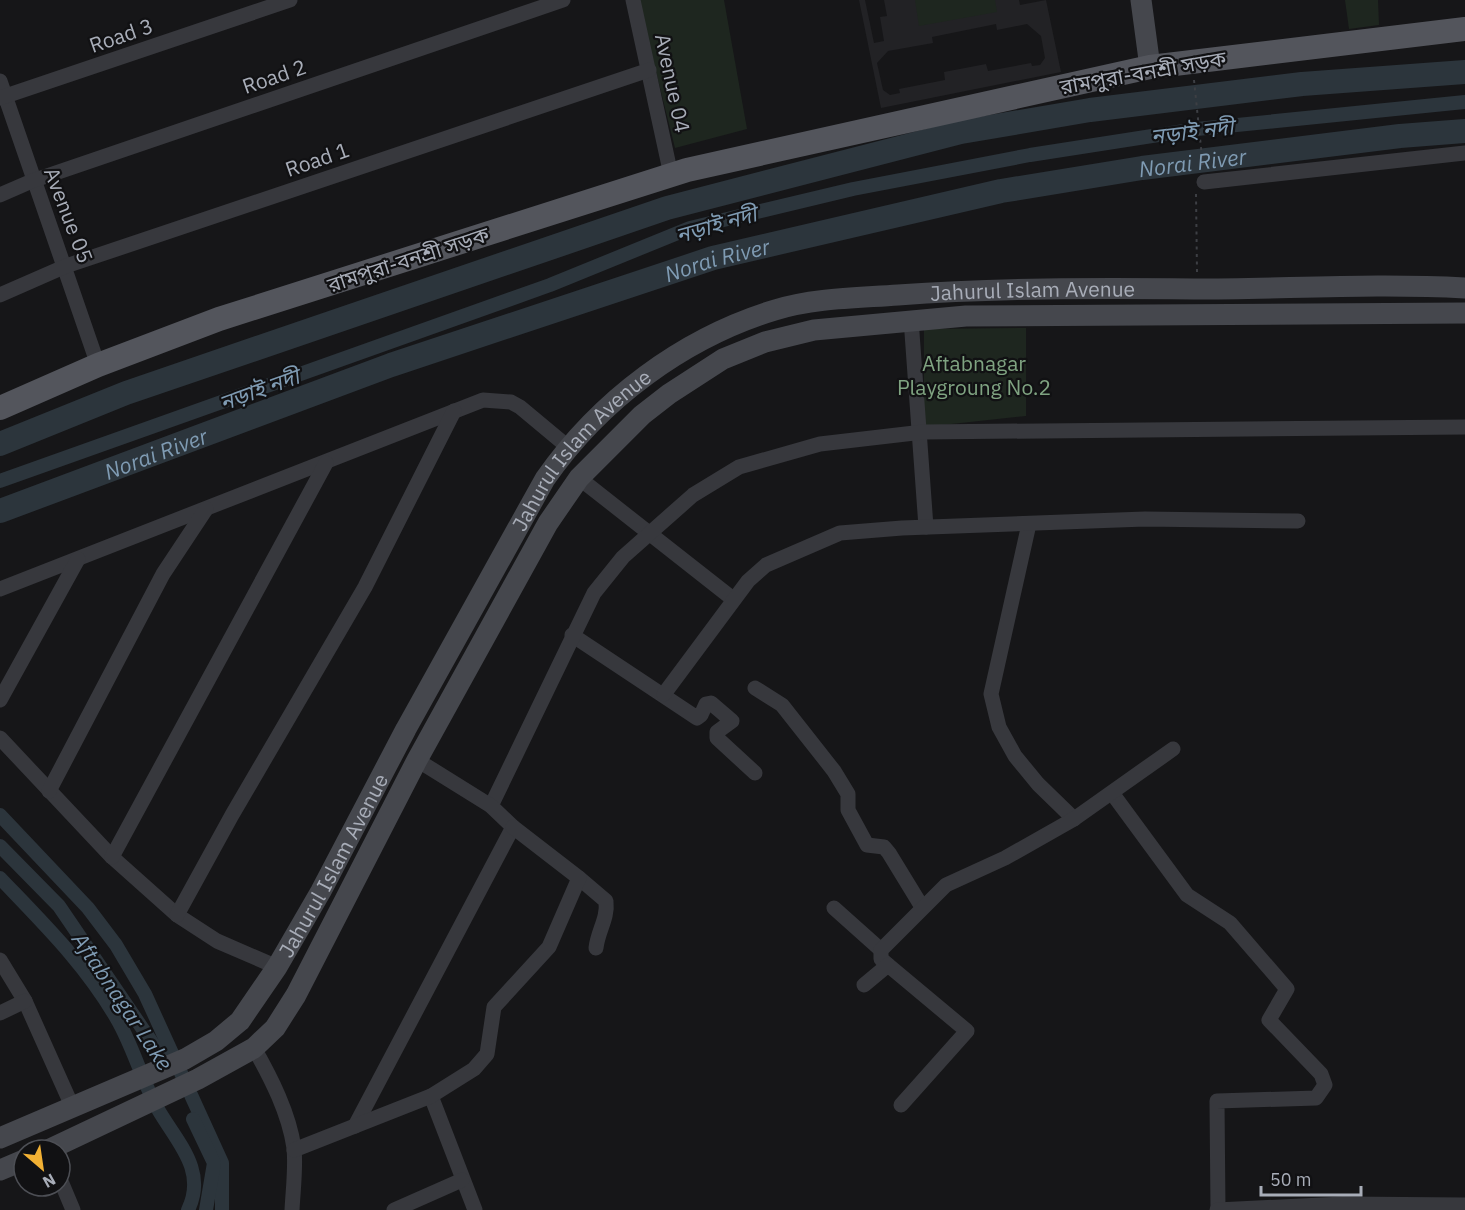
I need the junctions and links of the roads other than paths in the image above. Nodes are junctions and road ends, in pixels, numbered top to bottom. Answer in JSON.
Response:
{"nodes":[{"id":1,"x":290,"y":0,"type":"edge"},
{"id":2,"x":563,"y":0,"type":"edge"},
{"id":3,"x":633,"y":0,"type":"edge"},
{"id":4,"x":1141,"y":0,"type":"edge"},
{"id":5,"x":1465,"y":29,"type":"edge"},
{"id":6,"x":1465,"y":43,"type":"edge"},
{"id":7,"x":1150,"y":67,"type":"junction"},
{"id":8,"x":649,"y":70,"type":"junction"},
{"id":9,"x":0,"y":81,"type":"edge"},
{"id":10,"x":3,"y":97,"type":"edge"},
{"id":11,"x":825,"y":139,"type":"junction"},
{"id":12,"x":1465,"y":153,"type":"edge"},
{"id":13,"x":671,"y":175,"type":"junction"},
{"id":14,"x":32,"y":181,"type":"junction"},
{"id":15,"x":1204,"y":182,"type":"road end"},
{"id":16,"x":0,"y":195,"type":"edge"},
{"id":17,"x":66,"y":266,"type":"junction"},
{"id":18,"x":1465,"y":288,"type":"edge"},
{"id":19,"x":0,"y":295,"type":"edge"},
{"id":20,"x":1465,"y":313,"type":"edge"},
{"id":21,"x":911,"y":319,"type":"junction"},
{"id":22,"x":98,"y":365,"type":"junction"},
{"id":23,"x":0,"y":408,"type":"edge"},
{"id":24,"x":454,"y":411,"type":"junction"},
{"id":25,"x":1465,"y":427,"type":"edge"},
{"id":26,"x":920,"y":432,"type":"junction"},
{"id":27,"x":568,"y":447,"type":"junction"},
{"id":28,"x":326,"y":463,"type":"junction"},
{"id":29,"x":579,"y":478,"type":"junction"},
{"id":30,"x":206,"y":509,"type":"junction"},
{"id":31,"x":1298,"y":521,"type":"dead end"},
{"id":32,"x":1029,"y":524,"type":"junction"},
{"id":33,"x":926,"y":527,"type":"junction"},
{"id":34,"x":650,"y":534,"type":"junction"},
{"id":35,"x":78,"y":559,"type":"junction"},
{"id":36,"x":0,"y":589,"type":"edge"},
{"id":37,"x":733,"y":599,"type":"junction"},
{"id":38,"x":572,"y":635,"type":"junction"},
{"id":39,"x":755,"y":687,"type":"dead end"},
{"id":40,"x":664,"y":694,"type":"junction"},
{"id":41,"x":0,"y":700,"type":"edge"},
{"id":42,"x":0,"y":738,"type":"edge"},
{"id":43,"x":1173,"y":749,"type":"dead end"},
{"id":44,"x":417,"y":760,"type":"junction"},
{"id":45,"x":755,"y":773,"type":"dead end"},
{"id":46,"x":49,"y":791,"type":"junction"},
{"id":47,"x":1112,"y":793,"type":"junction"},
{"id":48,"x":491,"y":806,"type":"junction"},
{"id":49,"x":1074,"y":819,"type":"junction"},
{"id":50,"x":513,"y":826,"type":"junction"},
{"id":51,"x":112,"y":857,"type":"junction"},
{"id":52,"x":579,"y":878,"type":"junction"},
{"id":53,"x":834,"y":908,"type":"dead end"},
{"id":54,"x":922,"y":908,"type":"junction"},
{"id":55,"x":177,"y":915,"type":"junction"},
{"id":56,"x":596,"y":948,"type":"dead end"},
{"id":57,"x":881,"y":950,"type":"junction"},
{"id":58,"x":0,"y":960,"type":"edge"},
{"id":59,"x":888,"y":965,"type":"junction"},
{"id":60,"x":277,"y":967,"type":"junction"},
{"id":61,"x":864,"y":985,"type":"dead end"},
{"id":62,"x":25,"y":1001,"type":"junction"},
{"id":63,"x":0,"y":1013,"type":"edge"},
{"id":64,"x":254,"y":1047,"type":"junction"},
{"id":65,"x":431,"y":1096,"type":"junction"},
{"id":66,"x":902,"y":1105,"type":"dead end"},
{"id":67,"x":72,"y":1106,"type":"junction"},
{"id":68,"x":355,"y":1126,"type":"junction"},
{"id":69,"x":0,"y":1138,"type":"edge"},
{"id":70,"x":72,"y":1138,"type":"edge"},
{"id":71,"x":294,"y":1150,"type":"junction"},
{"id":72,"x":462,"y":1180,"type":"junction"},
{"id":73,"x":1465,"y":1205,"type":"edge"},
{"id":74,"x":1434,"y":1207,"type":"edge"},
{"id":75,"x":292,"y":1210,"type":"edge"},
{"id":76,"x":394,"y":1210,"type":"edge"},
{"id":77,"x":475,"y":1210,"type":"edge"},
{"id":78,"x":1217,"y":1210,"type":"edge"}],
"edges":[{"from":1,"to":10,"type":"street","name":"Road 3"},
{"from":2,"to":14,"type":"street","name":"Road 2"},
{"from":3,"to":8,"type":"street","name":"Avenue 04"},
{"from":4,"to":7,"type":"street"},
{"from":5,"to":7,"type":"main road","name":"রামপুরা-বনশ্রী সড়ক"},
{"from":6,"to":11,"type":"main road","name":"রামপুরা-বনশ্রী সড়ক"},
{"from":7,"to":11,"type":"main road","name":"রামপুরা-বনশ্রী সড়ক"},
{"from":8,"to":13,"type":"street","name":"Avenue 04"},
{"from":8,"to":17,"type":"street","name":"Road 1"},
{"from":9,"to":10,"type":"street","name":"Avenue 05"},
{"from":10,"to":14,"type":"street","name":"Avenue 05"},
{"from":11,"to":13,"type":"main road","name":"রামপুরা-বনশ্রী সড়ক"},
{"from":12,"to":15,"type":"street"},
{"from":13,"to":22,"type":"main road","name":"রামপুরা-বনশ্রী সড়ক"},
{"from":14,"to":16,"type":"street","name":"Road 2"},
{"from":14,"to":17,"type":"street","name":"Avenue 05"},
{"from":17,"to":19,"type":"street","name":"Road 1"},
{"from":17,"to":22,"type":"street","name":"Avenue 05"},
{"from":18,"to":27,"type":"street","name":"Jahurul Islam Avenue"},
{"from":20,"to":21,"type":"street","name":"Jahurul Islam Avenue"},
{"from":21,"to":26,"type":"street"},
{"from":21,"to":29,"type":"street","name":"Jahurul Islam Avenue"},
{"from":22,"to":23,"type":"main road","name":"রামপুরা-বনশ্রী সড়ক"},
{"from":24,"to":27,"type":"street"},
{"from":24,"to":28,"type":"street"},
{"from":24,"to":55,"type":"street"},
{"from":25,"to":26,"type":"street"},
{"from":26,"to":33,"type":"street"},
{"from":26,"to":34,"type":"street"},
{"from":27,"to":60,"type":"street","name":"Jahurul Islam Avenue"},
{"from":28,"to":30,"type":"street"},
{"from":28,"to":51,"type":"street"},
{"from":29,"to":34,"type":"street"},
{"from":29,"to":44,"type":"street","name":"Jahurul Islam Avenue"},
{"from":30,"to":35,"type":"street"},
{"from":30,"to":46,"type":"street"},
{"from":31,"to":32,"type":"street"},
{"from":32,"to":33,"type":"street"},
{"from":32,"to":49,"type":"street"},
{"from":33,"to":37,"type":"street"},
{"from":34,"to":37,"type":"street"},
{"from":34,"to":38,"type":"street"},
{"from":35,"to":36,"type":"street"},
{"from":35,"to":41,"type":"street"},
{"from":37,"to":40,"type":"street"},
{"from":38,"to":40,"type":"street"},
{"from":38,"to":48,"type":"street"},
{"from":39,"to":54,"type":"street"},
{"from":40,"to":45,"type":"street"},
{"from":42,"to":46,"type":"street"},
{"from":43,"to":47,"type":"street"},
{"from":44,"to":48,"type":"street"},
{"from":44,"to":64,"type":"street","name":"Jahurul Islam Avenue"},
{"from":46,"to":51,"type":"street"},
{"from":47,"to":49,"type":"street"},
{"from":47,"to":78,"type":"street"},
{"from":48,"to":50,"type":"street"},
{"from":49,"to":54,"type":"street"},
{"from":50,"to":52,"type":"street"},
{"from":50,"to":68,"type":"street"},
{"from":51,"to":55,"type":"street"},
{"from":52,"to":56,"type":"street"},
{"from":52,"to":65,"type":"street"},
{"from":53,"to":57,"type":"street"},
{"from":54,"to":57,"type":"street"},
{"from":55,"to":60,"type":"street"},
{"from":57,"to":59,"type":"street"},
{"from":58,"to":62,"type":"street"},
{"from":59,"to":61,"type":"street"},
{"from":59,"to":66,"type":"street"},
{"from":60,"to":67,"type":"street","name":"Jahurul Islam Avenue"},
{"from":62,"to":63,"type":"street"},
{"from":62,"to":67,"type":"street"},
{"from":64,"to":70,"type":"street","name":"Jahurul Islam Avenue"},
{"from":64,"to":71,"type":"street"},
{"from":65,"to":68,"type":"street"},
{"from":65,"to":72,"type":"street"},
{"from":67,"to":69,"type":"street","name":"Jahurul Islam Avenue"},
{"from":68,"to":71,"type":"street"},
{"from":71,"to":75,"type":"street"},
{"from":72,"to":76,"type":"street"},
{"from":72,"to":77,"type":"street"},
{"from":73,"to":74,"type":"street"},
{"from":74,"to":78,"type":"street"}]}
